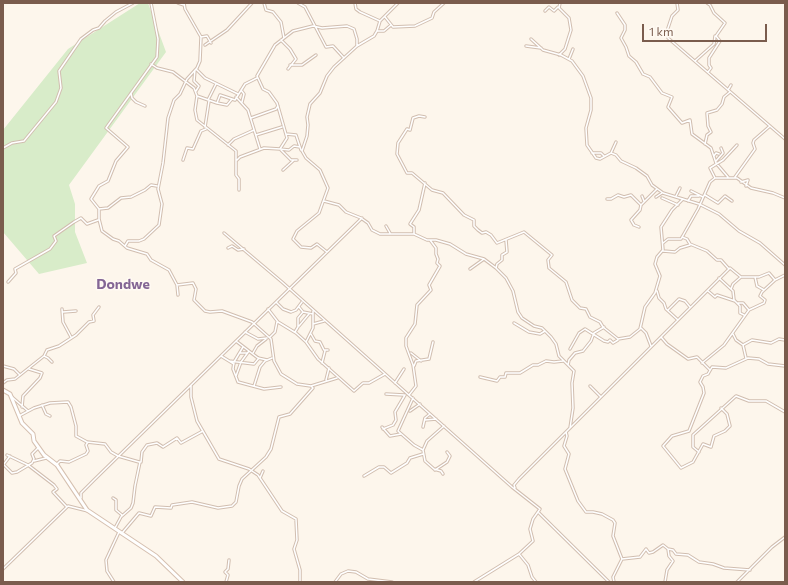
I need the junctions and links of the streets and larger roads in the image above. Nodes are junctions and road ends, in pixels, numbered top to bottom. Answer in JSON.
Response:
{"nodes":[{"id":1,"x":133,"y":3,"type":"edge"},
{"id":2,"x":151,"y":3,"type":"edge"},
{"id":3,"x":178,"y":3,"type":"edge"},
{"id":4,"x":252,"y":3,"type":"edge"},
{"id":5,"x":264,"y":3,"type":"edge"},
{"id":6,"x":298,"y":3,"type":"edge"},
{"id":7,"x":355,"y":3,"type":"edge"},
{"id":8,"x":393,"y":3,"type":"edge"},
{"id":9,"x":398,"y":3,"type":"edge"},
{"id":10,"x":444,"y":3,"type":"edge"},
{"id":11,"x":560,"y":3,"type":"edge"},
{"id":12,"x":676,"y":3,"type":"edge"},
{"id":13,"x":707,"y":3,"type":"edge"},
{"id":14,"x":184,"y":4,"type":"edge"},
{"id":15,"x":396,"y":5,"type":"junction"},
{"id":16,"x":558,"y":7,"type":"junction"},
{"id":17,"x":545,"y":11,"type":"dead end"},
{"id":18,"x":617,"y":13,"type":"dead end"},
{"id":19,"x":384,"y":17,"type":"junction"},
{"id":20,"x":380,"y":21,"type":"junction"},
{"id":21,"x":391,"y":25,"type":"junction"},
{"id":22,"x":314,"y":26,"type":"junction"},
{"id":23,"x":388,"y":27,"type":"junction"},
{"id":24,"x":391,"y":29,"type":"dead end"},
{"id":25,"x":378,"y":31,"type":"junction"},
{"id":26,"x":715,"y":36,"type":"dead end"},
{"id":27,"x":201,"y":37,"type":"junction"},
{"id":28,"x":284,"y":38,"type":"junction"},
{"id":29,"x":531,"y":39,"type":"dead end"},
{"id":30,"x":281,"y":40,"type":"junction"},
{"id":31,"x":211,"y":43,"type":"junction"},
{"id":32,"x":205,"y":45,"type":"dead end"},
{"id":33,"x":357,"y":46,"type":"junction"},
{"id":34,"x":526,"y":46,"type":"dead end"},
{"id":35,"x":541,"y":48,"type":"junction"},
{"id":36,"x":573,"y":49,"type":"dead end"},
{"id":37,"x":316,"y":55,"type":"dead end"},
{"id":38,"x":559,"y":55,"type":"junction"},
{"id":39,"x":344,"y":58,"type":"junction"},
{"id":40,"x":569,"y":59,"type":"junction"},
{"id":41,"x":695,"y":61,"type":"junction"},
{"id":42,"x":151,"y":64,"type":"junction"},
{"id":43,"x":290,"y":65,"type":"junction"},
{"id":44,"x":288,"y":69,"type":"dead end"},
{"id":45,"x":195,"y":70,"type":"junction"},
{"id":46,"x":708,"y":72,"type":"junction"},
{"id":47,"x":258,"y":78,"type":"junction"},
{"id":48,"x":186,"y":81,"type":"junction"},
{"id":49,"x":194,"y":81,"type":"junction"},
{"id":50,"x":216,"y":83,"type":"junction"},
{"id":51,"x":731,"y":85,"type":"dead end"},
{"id":52,"x":194,"y":88,"type":"junction"},
{"id":53,"x":241,"y":90,"type":"junction"},
{"id":54,"x":729,"y":91,"type":"junction"},
{"id":55,"x":196,"y":92,"type":"junction"},
{"id":56,"x":131,"y":93,"type":"junction"},
{"id":57,"x":238,"y":94,"type":"junction"},
{"id":58,"x":197,"y":96,"type":"junction"},
{"id":59,"x":236,"y":97,"type":"junction"},
{"id":60,"x":232,"y":99,"type":"junction"},
{"id":61,"x":209,"y":100,"type":"junction"},
{"id":62,"x":242,"y":102,"type":"junction"},
{"id":63,"x":217,"y":103,"type":"junction"},
{"id":64,"x":145,"y":106,"type":"dead end"},
{"id":65,"x":278,"y":106,"type":"junction"},
{"id":66,"x":425,"y":117,"type":"dead end"},
{"id":67,"x":251,"y":118,"type":"junction"},
{"id":68,"x":770,"y":126,"type":"junction"},
{"id":69,"x":283,"y":127,"type":"junction"},
{"id":70,"x":206,"y":128,"type":"junction"},
{"id":71,"x":254,"y":130,"type":"junction"},
{"id":72,"x":256,"y":134,"type":"junction"},
{"id":73,"x":286,"y":134,"type":"junction"},
{"id":74,"x":785,"y":139,"type":"edge"},
{"id":75,"x":616,"y":142,"type":"dead end"},
{"id":76,"x":705,"y":144,"type":"junction"},
{"id":77,"x":228,"y":145,"type":"junction"},
{"id":78,"x":737,"y":145,"type":"dead end"},
{"id":79,"x":300,"y":147,"type":"junction"},
{"id":80,"x":3,"y":148,"type":"edge"},
{"id":81,"x":302,"y":148,"type":"junction"},
{"id":82,"x":721,"y":148,"type":"dead end"},
{"id":83,"x":261,"y":149,"type":"junction"},
{"id":84,"x":280,"y":150,"type":"junction"},
{"id":85,"x":302,"y":151,"type":"junction"},
{"id":86,"x":592,"y":153,"type":"junction"},
{"id":87,"x":611,"y":153,"type":"junction"},
{"id":88,"x":719,"y":154,"type":"dead end"},
{"id":89,"x":236,"y":156,"type":"junction"},
{"id":90,"x":604,"y":156,"type":"junction"},
{"id":91,"x":714,"y":156,"type":"junction"},
{"id":92,"x":240,"y":157,"type":"junction"},
{"id":93,"x":183,"y":160,"type":"dead end"},
{"id":94,"x":237,"y":160,"type":"junction"},
{"id":95,"x":716,"y":162,"type":"junction"},
{"id":96,"x":283,"y":170,"type":"dead end"},
{"id":97,"x":728,"y":177,"type":"junction"},
{"id":98,"x":715,"y":178,"type":"junction"},
{"id":99,"x":735,"y":178,"type":"junction"},
{"id":100,"x":159,"y":181,"type":"junction"},
{"id":101,"x":741,"y":182,"type":"junction"},
{"id":102,"x":425,"y":183,"type":"junction"},
{"id":103,"x":155,"y":185,"type":"junction"},
{"id":104,"x":158,"y":186,"type":"junction"},
{"id":105,"x":746,"y":186,"type":"junction"},
{"id":106,"x":656,"y":188,"type":"junction"},
{"id":107,"x":680,"y":188,"type":"dead end"},
{"id":108,"x":239,"y":190,"type":"dead end"},
{"id":109,"x":692,"y":191,"type":"dead end"},
{"id":110,"x":662,"y":193,"type":"junction"},
{"id":111,"x":642,"y":196,"type":"dead end"},
{"id":112,"x":676,"y":196,"type":"junction"},
{"id":113,"x":699,"y":196,"type":"junction"},
{"id":114,"x":704,"y":196,"type":"junction"},
{"id":115,"x":656,"y":197,"type":"dead end"},
{"id":116,"x":662,"y":198,"type":"dead end"},
{"id":117,"x":785,"y":198,"type":"edge"},
{"id":118,"x":607,"y":199,"type":"dead end"},
{"id":119,"x":683,"y":199,"type":"junction"},
{"id":120,"x":323,"y":200,"type":"junction"},
{"id":121,"x":644,"y":201,"type":"junction"},
{"id":122,"x":688,"y":201,"type":"junction"},
{"id":123,"x":732,"y":201,"type":"dead end"},
{"id":124,"x":641,"y":204,"type":"junction"},
{"id":125,"x":700,"y":204,"type":"junction"},
{"id":126,"x":678,"y":205,"type":"junction"},
{"id":127,"x":99,"y":209,"type":"junction"},
{"id":128,"x":362,"y":218,"type":"junction"},
{"id":129,"x":99,"y":219,"type":"junction"},
{"id":130,"x":386,"y":226,"type":"dead end"},
{"id":131,"x":639,"y":227,"type":"dead end"},
{"id":132,"x":224,"y":233,"type":"dead end"},
{"id":133,"x":391,"y":234,"type":"junction"},
{"id":134,"x":414,"y":234,"type":"junction"},
{"id":135,"x":682,"y":236,"type":"junction"},
{"id":136,"x":506,"y":239,"type":"junction"},
{"id":137,"x":430,"y":240,"type":"junction"},
{"id":138,"x":663,"y":243,"type":"junction"},
{"id":139,"x":691,"y":245,"type":"junction"},
{"id":140,"x":125,"y":246,"type":"junction"},
{"id":141,"x":228,"y":248,"type":"dead end"},
{"id":142,"x":244,"y":249,"type":"junction"},
{"id":143,"x":663,"y":251,"type":"junction"},
{"id":144,"x":328,"y":252,"type":"junction"},
{"id":145,"x":484,"y":259,"type":"junction"},
{"id":146,"x":785,"y":260,"type":"edge"},
{"id":147,"x":782,"y":262,"type":"junction"},
{"id":148,"x":785,"y":265,"type":"edge"},
{"id":149,"x":496,"y":268,"type":"junction"},
{"id":150,"x":470,"y":269,"type":"dead end"},
{"id":151,"x":729,"y":269,"type":"junction"},
{"id":152,"x":785,"y":275,"type":"edge"},
{"id":153,"x":760,"y":276,"type":"junction"},
{"id":154,"x":755,"y":277,"type":"junction"},
{"id":155,"x":720,"y":278,"type":"junction"},
{"id":156,"x":740,"y":278,"type":"junction"},
{"id":157,"x":775,"y":280,"type":"junction"},
{"id":158,"x":8,"y":282,"type":"dead end"},
{"id":159,"x":757,"y":282,"type":"junction"},
{"id":160,"x":176,"y":284,"type":"junction"},
{"id":161,"x":289,"y":289,"type":"junction"},
{"id":162,"x":731,"y":289,"type":"junction"},
{"id":163,"x":656,"y":290,"type":"junction"},
{"id":164,"x":708,"y":290,"type":"junction"},
{"id":165,"x":765,"y":290,"type":"junction"},
{"id":166,"x":178,"y":295,"type":"dead end"},
{"id":167,"x":302,"y":301,"type":"junction"},
{"id":168,"x":735,"y":301,"type":"junction"},
{"id":169,"x":276,"y":302,"type":"junction"},
{"id":170,"x":738,"y":303,"type":"junction"},
{"id":171,"x":99,"y":307,"type":"dead end"},
{"id":172,"x":299,"y":307,"type":"junction"},
{"id":173,"x":690,"y":307,"type":"junction"},
{"id":174,"x":62,"y":308,"type":"dead end"},
{"id":175,"x":268,"y":309,"type":"junction"},
{"id":176,"x":313,"y":310,"type":"junction"},
{"id":177,"x":668,"y":310,"type":"junction"},
{"id":178,"x":749,"y":310,"type":"junction"},
{"id":179,"x":76,"y":311,"type":"dead end"},
{"id":180,"x":63,"y":312,"type":"junction"},
{"id":181,"x":303,"y":312,"type":"junction"},
{"id":182,"x":309,"y":314,"type":"junction"},
{"id":183,"x":313,"y":314,"type":"junction"},
{"id":184,"x":744,"y":315,"type":"junction"},
{"id":185,"x":678,"y":320,"type":"junction"},
{"id":186,"x":277,"y":321,"type":"junction"},
{"id":187,"x":325,"y":321,"type":"junction"},
{"id":188,"x":253,"y":323,"type":"junction"},
{"id":189,"x":514,"y":323,"type":"dead end"},
{"id":190,"x":313,"y":324,"type":"junction"},
{"id":191,"x":298,"y":327,"type":"junction"},
{"id":192,"x":604,"y":327,"type":"junction"},
{"id":193,"x":641,"y":328,"type":"junction"},
{"id":194,"x":545,"y":331,"type":"junction"},
{"id":195,"x":245,"y":332,"type":"junction"},
{"id":196,"x":295,"y":333,"type":"junction"},
{"id":197,"x":733,"y":334,"type":"junction"},
{"id":198,"x":310,"y":335,"type":"junction"},
{"id":199,"x":593,"y":335,"type":"junction"},
{"id":200,"x":72,"y":337,"type":"junction"},
{"id":201,"x":268,"y":337,"type":"junction"},
{"id":202,"x":661,"y":337,"type":"junction"},
{"id":203,"x":258,"y":339,"type":"junction"},
{"id":204,"x":619,"y":339,"type":"junction"},
{"id":205,"x":785,"y":340,"type":"edge"},
{"id":206,"x":236,"y":341,"type":"junction"},
{"id":207,"x":262,"y":342,"type":"junction"},
{"id":208,"x":306,"y":342,"type":"junction"},
{"id":209,"x":433,"y":342,"type":"dead end"},
{"id":210,"x":652,"y":345,"type":"junction"},
{"id":211,"x":743,"y":345,"type":"junction"},
{"id":212,"x":242,"y":347,"type":"junction"},
{"id":213,"x":570,"y":348,"type":"dead end"},
{"id":214,"x":328,"y":350,"type":"dead end"},
{"id":215,"x":325,"y":351,"type":"junction"},
{"id":216,"x":248,"y":352,"type":"junction"},
{"id":217,"x":253,"y":353,"type":"junction"},
{"id":218,"x":411,"y":353,"type":"dead end"},
{"id":219,"x":238,"y":354,"type":"junction"},
{"id":220,"x":44,"y":356,"type":"junction"},
{"id":221,"x":221,"y":356,"type":"junction"},
{"id":222,"x":259,"y":358,"type":"junction"},
{"id":223,"x":273,"y":358,"type":"junction"},
{"id":224,"x":746,"y":359,"type":"junction"},
{"id":225,"x":267,"y":360,"type":"junction"},
{"id":226,"x":229,"y":361,"type":"junction"},
{"id":227,"x":235,"y":361,"type":"junction"},
{"id":228,"x":242,"y":361,"type":"junction"},
{"id":229,"x":412,"y":361,"type":"junction"},
{"id":230,"x":416,"y":361,"type":"junction"},
{"id":231,"x":421,"y":361,"type":"junction"},
{"id":232,"x":563,"y":361,"type":"junction"},
{"id":233,"x":52,"y":362,"type":"dead end"},
{"id":234,"x":322,"y":363,"type":"junction"},
{"id":235,"x":702,"y":363,"type":"junction"},
{"id":236,"x":234,"y":364,"type":"junction"},
{"id":237,"x":568,"y":365,"type":"junction"},
{"id":238,"x":3,"y":366,"type":"edge"},
{"id":239,"x":414,"y":366,"type":"junction"},
{"id":240,"x":785,"y":366,"type":"edge"},
{"id":241,"x":328,"y":368,"type":"junction"},
{"id":242,"x":29,"y":369,"type":"junction"},
{"id":243,"x":404,"y":369,"type":"dead end"},
{"id":244,"x":710,"y":370,"type":"junction"},
{"id":245,"x":20,"y":374,"type":"junction"},
{"id":246,"x":385,"y":374,"type":"junction"},
{"id":247,"x":236,"y":376,"type":"junction"},
{"id":248,"x":480,"y":377,"type":"dead end"},
{"id":249,"x":338,"y":378,"type":"junction"},
{"id":250,"x":326,"y":380,"type":"junction"},
{"id":251,"x":3,"y":383,"type":"edge"},
{"id":252,"x":395,"y":383,"type":"junction"},
{"id":253,"x":191,"y":386,"type":"junction"},
{"id":254,"x":254,"y":386,"type":"junction"},
{"id":255,"x":311,"y":386,"type":"junction"},
{"id":256,"x":590,"y":386,"type":"dead end"},
{"id":257,"x":281,"y":387,"type":"dead end"},
{"id":258,"x":3,"y":390,"type":"edge"},
{"id":259,"x":386,"y":394,"type":"dead end"},
{"id":260,"x":407,"y":394,"type":"junction"},
{"id":261,"x":11,"y":397,"type":"junction"},
{"id":262,"x":601,"y":397,"type":"junction"},
{"id":263,"x":413,"y":398,"type":"junction"},
{"id":264,"x":420,"y":404,"type":"junction"},
{"id":265,"x":42,"y":405,"type":"junction"},
{"id":266,"x":22,"y":407,"type":"junction"},
{"id":267,"x":721,"y":408,"type":"junction"},
{"id":268,"x":28,"y":411,"type":"junction"},
{"id":269,"x":409,"y":411,"type":"junction"},
{"id":270,"x":785,"y":412,"type":"edge"},
{"id":271,"x":430,"y":414,"type":"junction"},
{"id":272,"x":19,"y":416,"type":"junction"},
{"id":273,"x":50,"y":416,"type":"dead end"},
{"id":274,"x":436,"y":419,"type":"junction"},
{"id":275,"x":425,"y":420,"type":"junction"},
{"id":276,"x":443,"y":426,"type":"junction"},
{"id":277,"x":423,"y":427,"type":"dead end"},
{"id":278,"x":570,"y":428,"type":"junction"},
{"id":279,"x":204,"y":431,"type":"junction"},
{"id":280,"x":566,"y":432,"type":"junction"},
{"id":281,"x":401,"y":434,"type":"junction"},
{"id":282,"x":88,"y":442,"type":"junction"},
{"id":283,"x":38,"y":448,"type":"junction"},
{"id":284,"x":423,"y":450,"type":"junction"},
{"id":285,"x":447,"y":452,"type":"dead end"},
{"id":286,"x":700,"y":452,"type":"junction"},
{"id":287,"x":423,"y":454,"type":"junction"},
{"id":288,"x":7,"y":455,"type":"dead end"},
{"id":289,"x":10,"y":456,"type":"junction"},
{"id":290,"x":118,"y":456,"type":"junction"},
{"id":291,"x":46,"y":458,"type":"junction"},
{"id":292,"x":33,"y":461,"type":"junction"},
{"id":293,"x":140,"y":462,"type":"junction"},
{"id":294,"x":56,"y":464,"type":"junction"},
{"id":295,"x":3,"y":465,"type":"edge"},
{"id":296,"x":29,"y":465,"type":"junction"},
{"id":297,"x":251,"y":470,"type":"junction"},
{"id":298,"x":435,"y":470,"type":"junction"},
{"id":299,"x":263,"y":471,"type":"dead end"},
{"id":300,"x":443,"y":474,"type":"dead end"},
{"id":301,"x":364,"y":476,"type":"dead end"},
{"id":302,"x":260,"y":478,"type":"junction"},
{"id":303,"x":515,"y":484,"type":"junction"},
{"id":304,"x":511,"y":485,"type":"junction"},
{"id":305,"x":515,"y":488,"type":"junction"},
{"id":306,"x":113,"y":498,"type":"dead end"},
{"id":307,"x":81,"y":500,"type":"junction"},
{"id":308,"x":67,"y":507,"type":"junction"},
{"id":309,"x":88,"y":511,"type":"junction"},
{"id":310,"x":539,"y":512,"type":"junction"},
{"id":311,"x":122,"y":516,"type":"junction"},
{"id":312,"x":114,"y":529,"type":"junction"},
{"id":313,"x":121,"y":533,"type":"junction"},
{"id":314,"x":785,"y":537,"type":"edge"},
{"id":315,"x":668,"y":549,"type":"junction"},
{"id":316,"x":519,"y":554,"type":"junction"},
{"id":317,"x":622,"y":558,"type":"junction"},
{"id":318,"x":229,"y":560,"type":"dead end"},
{"id":319,"x":3,"y":569,"type":"edge"},
{"id":320,"x":750,"y":570,"type":"junction"},
{"id":321,"x":114,"y":582,"type":"edge"},
{"id":322,"x":183,"y":582,"type":"edge"},
{"id":323,"x":226,"y":582,"type":"edge"},
{"id":324,"x":300,"y":582,"type":"edge"},
{"id":325,"x":335,"y":582,"type":"edge"},
{"id":326,"x":392,"y":582,"type":"edge"},
{"id":327,"x":474,"y":582,"type":"edge"},
{"id":328,"x":536,"y":582,"type":"edge"},
{"id":329,"x":609,"y":582,"type":"edge"},
{"id":330,"x":614,"y":582,"type":"edge"},
{"id":331,"x":665,"y":582,"type":"edge"},
{"id":332,"x":736,"y":582,"type":"edge"}],
"edges":[{"from":1,"to":80,"type":"street"},
{"from":2,"to":42,"type":"street"},
{"from":3,"to":14,"type":"street"},
{"from":4,"to":31,"type":"street"},
{"from":5,"to":28,"type":"street"},
{"from":6,"to":22,"type":"street"},
{"from":7,"to":20,"type":"street"},
{"from":8,"to":15,"type":"street"},
{"from":9,"to":15,"type":"street"},
{"from":10,"to":21,"type":"street"},
{"from":11,"to":16,"type":"street"},
{"from":12,"to":41,"type":"street"},
{"from":13,"to":46,"type":"street"},
{"from":14,"to":27,"type":"street"},
{"from":15,"to":19,"type":"street"},
{"from":16,"to":17,"type":"street"},
{"from":16,"to":38,"type":"street"},
{"from":18,"to":76,"type":"street"},
{"from":19,"to":20,"type":"street"},
{"from":19,"to":21,"type":"street"},
{"from":20,"to":25,"type":"street"},
{"from":21,"to":23,"type":"street"},
{"from":22,"to":28,"type":"street"},
{"from":22,"to":33,"type":"street"},
{"from":22,"to":39,"type":"street"},
{"from":23,"to":24,"type":"street"},
{"from":23,"to":25,"type":"street"},
{"from":25,"to":33,"type":"street"},
{"from":26,"to":41,"type":"street"},
{"from":27,"to":31,"type":"street"},
{"from":27,"to":45,"type":"street"},
{"from":28,"to":30,"type":"street"},
{"from":29,"to":35,"type":"street"},
{"from":30,"to":43,"type":"street"},
{"from":30,"to":47,"type":"street"},
{"from":31,"to":32,"type":"street"},
{"from":33,"to":39,"type":"street"},
{"from":34,"to":35,"type":"street"},
{"from":35,"to":38,"type":"street"},
{"from":36,"to":40,"type":"street"},
{"from":37,"to":43,"type":"street"},
{"from":38,"to":40,"type":"street"},
{"from":39,"to":81,"type":"street"},
{"from":40,"to":86,"type":"street"},
{"from":41,"to":46,"type":"street"},
{"from":42,"to":48,"type":"street"},
{"from":42,"to":56,"type":"street"},
{"from":43,"to":44,"type":"street"},
{"from":45,"to":48,"type":"street"},
{"from":45,"to":49,"type":"street"},
{"from":45,"to":50,"type":"street"},
{"from":46,"to":54,"type":"street"},
{"from":47,"to":53,"type":"street"},
{"from":47,"to":65,"type":"street"},
{"from":48,"to":52,"type":"street"},
{"from":48,"to":100,"type":"street"},
{"from":49,"to":52,"type":"street"},
{"from":49,"to":55,"type":"street"},
{"from":50,"to":57,"type":"street"},
{"from":50,"to":61,"type":"street"},
{"from":51,"to":54,"type":"street"},
{"from":52,"to":55,"type":"street"},
{"from":53,"to":57,"type":"street"},
{"from":53,"to":62,"type":"street"},
{"from":54,"to":68,"type":"street"},
{"from":54,"to":76,"type":"street"},
{"from":55,"to":58,"type":"street"},
{"from":56,"to":64,"type":"street"},
{"from":56,"to":127,"type":"street"},
{"from":57,"to":59,"type":"street"},
{"from":58,"to":61,"type":"street"},
{"from":58,"to":70,"type":"street"},
{"from":59,"to":60,"type":"street"},
{"from":59,"to":62,"type":"street"},
{"from":60,"to":63,"type":"street"},
{"from":60,"to":63,"type":"street"},
{"from":61,"to":63,"type":"street"},
{"from":61,"to":70,"type":"street"},
{"from":62,"to":67,"type":"street"},
{"from":65,"to":67,"type":"street"},
{"from":65,"to":69,"type":"street"},
{"from":66,"to":102,"type":"street"},
{"from":67,"to":71,"type":"street"},
{"from":68,"to":74,"type":"street"},
{"from":68,"to":99,"type":"street"},
{"from":69,"to":72,"type":"street"},
{"from":69,"to":73,"type":"street"},
{"from":70,"to":77,"type":"street"},
{"from":70,"to":93,"type":"street"},
{"from":71,"to":72,"type":"street"},
{"from":71,"to":77,"type":"street"},
{"from":72,"to":83,"type":"street"},
{"from":73,"to":79,"type":"street"},
{"from":73,"to":84,"type":"street"},
{"from":75,"to":87,"type":"street"},
{"from":76,"to":91,"type":"street"},
{"from":77,"to":89,"type":"street"},
{"from":78,"to":95,"type":"street"},
{"from":79,"to":81,"type":"street"},
{"from":79,"to":84,"type":"street"},
{"from":79,"to":85,"type":"street"},
{"from":81,"to":85,"type":"street"},
{"from":82,"to":95,"type":"street"},
{"from":83,"to":84,"type":"street"},
{"from":83,"to":92,"type":"street"},
{"from":84,"to":96,"type":"street"},
{"from":85,"to":120,"type":"street"},
{"from":86,"to":90,"type":"street"},
{"from":86,"to":90,"type":"street"},
{"from":87,"to":90,"type":"street"},
{"from":87,"to":106,"type":"street"},
{"from":88,"to":91,"type":"street"},
{"from":89,"to":92,"type":"street"},
{"from":89,"to":94,"type":"street"},
{"from":91,"to":95,"type":"street"},
{"from":92,"to":94,"type":"street"},
{"from":94,"to":108,"type":"street"},
{"from":95,"to":97,"type":"street"},
{"from":95,"to":98,"type":"street"},
{"from":97,"to":98,"type":"street"},
{"from":97,"to":99,"type":"street"},
{"from":98,"to":114,"type":"street"},
{"from":99,"to":101,"type":"street"},
{"from":100,"to":103,"type":"street"},
{"from":100,"to":104,"type":"street"},
{"from":101,"to":105,"type":"street"},
{"from":101,"to":105,"type":"street"},
{"from":102,"to":134,"type":"street"},
{"from":102,"to":136,"type":"street"},
{"from":103,"to":104,"type":"street"},
{"from":103,"to":127,"type":"street"},
{"from":104,"to":140,"type":"street"},
{"from":105,"to":117,"type":"street"},
{"from":106,"to":110,"type":"street"},
{"from":106,"to":121,"type":"street"},
{"from":107,"to":112,"type":"street"},
{"from":109,"to":113,"type":"street"},
{"from":110,"to":112,"type":"street"},
{"from":110,"to":115,"type":"street"},
{"from":111,"to":121,"type":"street"},
{"from":112,"to":119,"type":"street"},
{"from":113,"to":114,"type":"street"},
{"from":113,"to":122,"type":"street"},
{"from":114,"to":123,"type":"street"},
{"from":114,"to":125,"type":"street"},
{"from":116,"to":126,"type":"street"},
{"from":118,"to":124,"type":"street"},
{"from":119,"to":122,"type":"street"},
{"from":119,"to":126,"type":"street"},
{"from":120,"to":128,"type":"street"},
{"from":120,"to":144,"type":"street"},
{"from":121,"to":124,"type":"street"},
{"from":122,"to":125,"type":"street"},
{"from":124,"to":131,"type":"street"},
{"from":125,"to":135,"type":"street"},
{"from":125,"to":147,"type":"street"},
{"from":126,"to":138,"type":"street"},
{"from":127,"to":129,"type":"street"},
{"from":128,"to":133,"type":"street"},
{"from":128,"to":144,"type":"street"},
{"from":129,"to":140,"type":"street"},
{"from":129,"to":158,"type":"street"},
{"from":130,"to":133,"type":"street"},
{"from":132,"to":142,"type":"street"},
{"from":133,"to":134,"type":"street"},
{"from":134,"to":137,"type":"street"},
{"from":135,"to":138,"type":"street"},
{"from":135,"to":139,"type":"street"},
{"from":136,"to":149,"type":"street"},
{"from":136,"to":192,"type":"street"},
{"from":137,"to":145,"type":"street"},
{"from":137,"to":229,"type":"street"},
{"from":138,"to":143,"type":"street"},
{"from":139,"to":143,"type":"street"},
{"from":139,"to":151,"type":"street"},
{"from":140,"to":160,"type":"street"},
{"from":141,"to":142,"type":"street"},
{"from":142,"to":161,"type":"street"},
{"from":143,"to":163,"type":"street"},
{"from":144,"to":161,"type":"street"},
{"from":145,"to":149,"type":"street"},
{"from":145,"to":150,"type":"street"},
{"from":146,"to":147,"type":"street"},
{"from":147,"to":148,"type":"street"},
{"from":149,"to":194,"type":"street"},
{"from":151,"to":155,"type":"street"},
{"from":151,"to":156,"type":"street"},
{"from":152,"to":157,"type":"street"},
{"from":153,"to":154,"type":"street"},
{"from":153,"to":157,"type":"street"},
{"from":153,"to":159,"type":"street"},
{"from":154,"to":156,"type":"street"},
{"from":154,"to":159,"type":"street"},
{"from":155,"to":162,"type":"street"},
{"from":155,"to":164,"type":"street"},
{"from":156,"to":162,"type":"street"},
{"from":157,"to":165,"type":"street"},
{"from":159,"to":165,"type":"street"},
{"from":160,"to":166,"type":"street"},
{"from":160,"to":188,"type":"street"},
{"from":161,"to":167,"type":"street"},
{"from":161,"to":169,"type":"street"},
{"from":162,"to":168,"type":"street"},
{"from":163,"to":177,"type":"street"},
{"from":163,"to":193,"type":"street"},
{"from":164,"to":168,"type":"street"},
{"from":164,"to":173,"type":"street"},
{"from":165,"to":178,"type":"street"},
{"from":167,"to":172,"type":"street"},
{"from":167,"to":176,"type":"street"},
{"from":168,"to":170,"type":"street"},
{"from":169,"to":172,"type":"street"},
{"from":169,"to":175,"type":"street"},
{"from":170,"to":178,"type":"street"},
{"from":170,"to":184,"type":"street"},
{"from":171,"to":200,"type":"street"},
{"from":172,"to":181,"type":"street"},
{"from":173,"to":177,"type":"street"},
{"from":173,"to":185,"type":"street"},
{"from":174,"to":180,"type":"street"},
{"from":175,"to":186,"type":"street"},
{"from":175,"to":188,"type":"street"},
{"from":176,"to":183,"type":"street"},
{"from":176,"to":187,"type":"street"},
{"from":177,"to":185,"type":"street"},
{"from":178,"to":184,"type":"street"},
{"from":179,"to":180,"type":"street"},
{"from":180,"to":200,"type":"street"},
{"from":181,"to":182,"type":"street"},
{"from":181,"to":191,"type":"street"},
{"from":182,"to":183,"type":"street"},
{"from":182,"to":191,"type":"street"},
{"from":183,"to":190,"type":"street"},
{"from":184,"to":197,"type":"street"},
{"from":185,"to":202,"type":"street"},
{"from":186,"to":196,"type":"street"},
{"from":186,"to":201,"type":"street"},
{"from":187,"to":190,"type":"street"},
{"from":187,"to":246,"type":"street"},
{"from":188,"to":195,"type":"street"},
{"from":188,"to":201,"type":"street"},
{"from":189,"to":194,"type":"street"},
{"from":190,"to":198,"type":"street"},
{"from":191,"to":196,"type":"street"},
{"from":192,"to":199,"type":"street"},
{"from":192,"to":204,"type":"street"},
{"from":193,"to":204,"type":"street"},
{"from":193,"to":210,"type":"street"},
{"from":194,"to":232,"type":"street"},
{"from":195,"to":203,"type":"street"},
{"from":195,"to":206,"type":"street"},
{"from":196,"to":208,"type":"street"},
{"from":197,"to":211,"type":"street"},
{"from":197,"to":235,"type":"street"},
{"from":198,"to":208,"type":"street"},
{"from":198,"to":215,"type":"street"},
{"from":199,"to":204,"type":"street"},
{"from":199,"to":213,"type":"street"},
{"from":199,"to":237,"type":"street"},
{"from":200,"to":220,"type":"street"},
{"from":201,"to":203,"type":"street"},
{"from":201,"to":207,"type":"street"},
{"from":201,"to":223,"type":"street"},
{"from":202,"to":210,"type":"street"},
{"from":202,"to":235,"type":"street"},
{"from":203,"to":207,"type":"street"},
{"from":205,"to":211,"type":"street"},
{"from":206,"to":212,"type":"street"},
{"from":206,"to":221,"type":"street"},
{"from":207,"to":217,"type":"street"},
{"from":208,"to":234,"type":"street"},
{"from":209,"to":231,"type":"street"},
{"from":210,"to":262,"type":"street"},
{"from":211,"to":224,"type":"street"},
{"from":212,"to":216,"type":"street"},
{"from":212,"to":219,"type":"street"},
{"from":214,"to":215,"type":"street"},
{"from":215,"to":234,"type":"street"},
{"from":216,"to":217,"type":"street"},
{"from":216,"to":219,"type":"street"},
{"from":216,"to":228,"type":"street"},
{"from":217,"to":222,"type":"street"},
{"from":218,"to":231,"type":"street"},
{"from":219,"to":227,"type":"street"},
{"from":220,"to":233,"type":"street"},
{"from":220,"to":242,"type":"street"},
{"from":221,"to":226,"type":"street"},
{"from":221,"to":253,"type":"street"},
{"from":222,"to":225,"type":"street"},
{"from":222,"to":228,"type":"street"},
{"from":223,"to":225,"type":"street"},
{"from":223,"to":255,"type":"street"},
{"from":224,"to":240,"type":"street"},
{"from":224,"to":244,"type":"street"},
{"from":225,"to":254,"type":"street"},
{"from":226,"to":227,"type":"street"},
{"from":226,"to":236,"type":"street"},
{"from":227,"to":228,"type":"street"},
{"from":227,"to":236,"type":"street"},
{"from":228,"to":247,"type":"street"},
{"from":229,"to":230,"type":"street"},
{"from":229,"to":239,"type":"street"},
{"from":230,"to":231,"type":"street"},
{"from":230,"to":239,"type":"street"},
{"from":232,"to":237,"type":"street"},
{"from":232,"to":248,"type":"street"},
{"from":234,"to":241,"type":"street"},
{"from":235,"to":244,"type":"street"},
{"from":236,"to":247,"type":"street"},
{"from":237,"to":278,"type":"street"},
{"from":238,"to":245,"type":"street"},
{"from":239,"to":260,"type":"street"},
{"from":241,"to":249,"type":"street"},
{"from":241,"to":250,"type":"street"},
{"from":242,"to":245,"type":"street"},
{"from":242,"to":266,"type":"street"},
{"from":243,"to":252,"type":"street"},
{"from":244,"to":286,"type":"street"},
{"from":245,"to":251,"type":"street"},
{"from":246,"to":249,"type":"street"},
{"from":246,"to":252,"type":"street"},
{"from":247,"to":254,"type":"street"},
{"from":249,"to":250,"type":"street"},
{"from":250,"to":255,"type":"street"},
{"from":252,"to":260,"type":"street"},
{"from":253,"to":279,"type":"street"},
{"from":253,"to":290,"type":"street"},
{"from":254,"to":257,"type":"street"},
{"from":255,"to":297,"type":"street"},
{"from":256,"to":262,"type":"street"},
{"from":258,"to":261,"type":"street"},
{"from":259,"to":260,"type":"street"},
{"from":260,"to":263,"type":"street"},
{"from":260,"to":281,"type":"street"},
{"from":261,"to":266,"type":"street"},
{"from":261,"to":272,"type":"street"},
{"from":262,"to":278,"type":"street"},
{"from":263,"to":264,"type":"street"},
{"from":263,"to":269,"type":"street"},
{"from":264,"to":269,"type":"street"},
{"from":264,"to":271,"type":"street"},
{"from":265,"to":268,"type":"street"},
{"from":265,"to":273,"type":"street"},
{"from":265,"to":282,"type":"street"},
{"from":266,"to":268,"type":"street"},
{"from":267,"to":270,"type":"street"},
{"from":267,"to":286,"type":"street"},
{"from":267,"to":286,"type":"street"},
{"from":268,"to":272,"type":"street"},
{"from":269,"to":281,"type":"street"},
{"from":271,"to":274,"type":"street"},
{"from":271,"to":275,"type":"street"},
{"from":272,"to":283,"type":"street"},
{"from":274,"to":275,"type":"street"},
{"from":274,"to":276,"type":"street"},
{"from":275,"to":277,"type":"street"},
{"from":276,"to":284,"type":"street"},
{"from":276,"to":304,"type":"street"},
{"from":278,"to":280,"type":"street"},
{"from":279,"to":293,"type":"street"},
{"from":279,"to":297,"type":"street"},
{"from":280,"to":303,"type":"street"},
{"from":280,"to":317,"type":"street"},
{"from":281,"to":284,"type":"street"},
{"from":282,"to":290,"type":"street"},
{"from":282,"to":294,"type":"street"},
{"from":283,"to":291,"type":"street"},
{"from":283,"to":292,"type":"street"},
{"from":284,"to":287,"type":"street"},
{"from":285,"to":298,"type":"street"},
{"from":287,"to":298,"type":"street"},
{"from":287,"to":301,"type":"street"},
{"from":288,"to":289,"type":"street"},
{"from":289,"to":295,"type":"street"},
{"from":289,"to":296,"type":"street"},
{"from":290,"to":293,"type":"street"},
{"from":290,"to":307,"type":"street"},
{"from":291,"to":292,"type":"street"},
{"from":291,"to":294,"type":"street"},
{"from":292,"to":296,"type":"street"},
{"from":293,"to":311,"type":"street"},
{"from":294,"to":307,"type":"street"},
{"from":295,"to":296,"type":"street"},
{"from":296,"to":308,"type":"street"},
{"from":297,"to":302,"type":"street"},
{"from":297,"to":313,"type":"street"},
{"from":298,"to":300,"type":"street"},
{"from":299,"to":302,"type":"street"},
{"from":302,"to":324,"type":"street"},
{"from":303,"to":304,"type":"street"},
{"from":303,"to":305,"type":"street"},
{"from":304,"to":305,"type":"street"},
{"from":305,"to":310,"type":"street"},
{"from":306,"to":311,"type":"street"},
{"from":307,"to":309,"type":"street"},
{"from":308,"to":309,"type":"street"},
{"from":308,"to":319,"type":"street"},
{"from":309,"to":312,"type":"street"},
{"from":310,"to":316,"type":"street"},
{"from":310,"to":329,"type":"street"},
{"from":311,"to":312,"type":"street"},
{"from":312,"to":313,"type":"street"},
{"from":313,"to":321,"type":"street"},
{"from":313,"to":322,"type":"street"},
{"from":314,"to":320,"type":"street"},
{"from":315,"to":317,"type":"street"},
{"from":315,"to":320,"type":"street"},
{"from":315,"to":331,"type":"street"},
{"from":316,"to":327,"type":"street"},
{"from":316,"to":328,"type":"street"},
{"from":317,"to":330,"type":"street"},
{"from":318,"to":323,"type":"street"},
{"from":320,"to":332,"type":"street"},
{"from":325,"to":326,"type":"street"}]}
